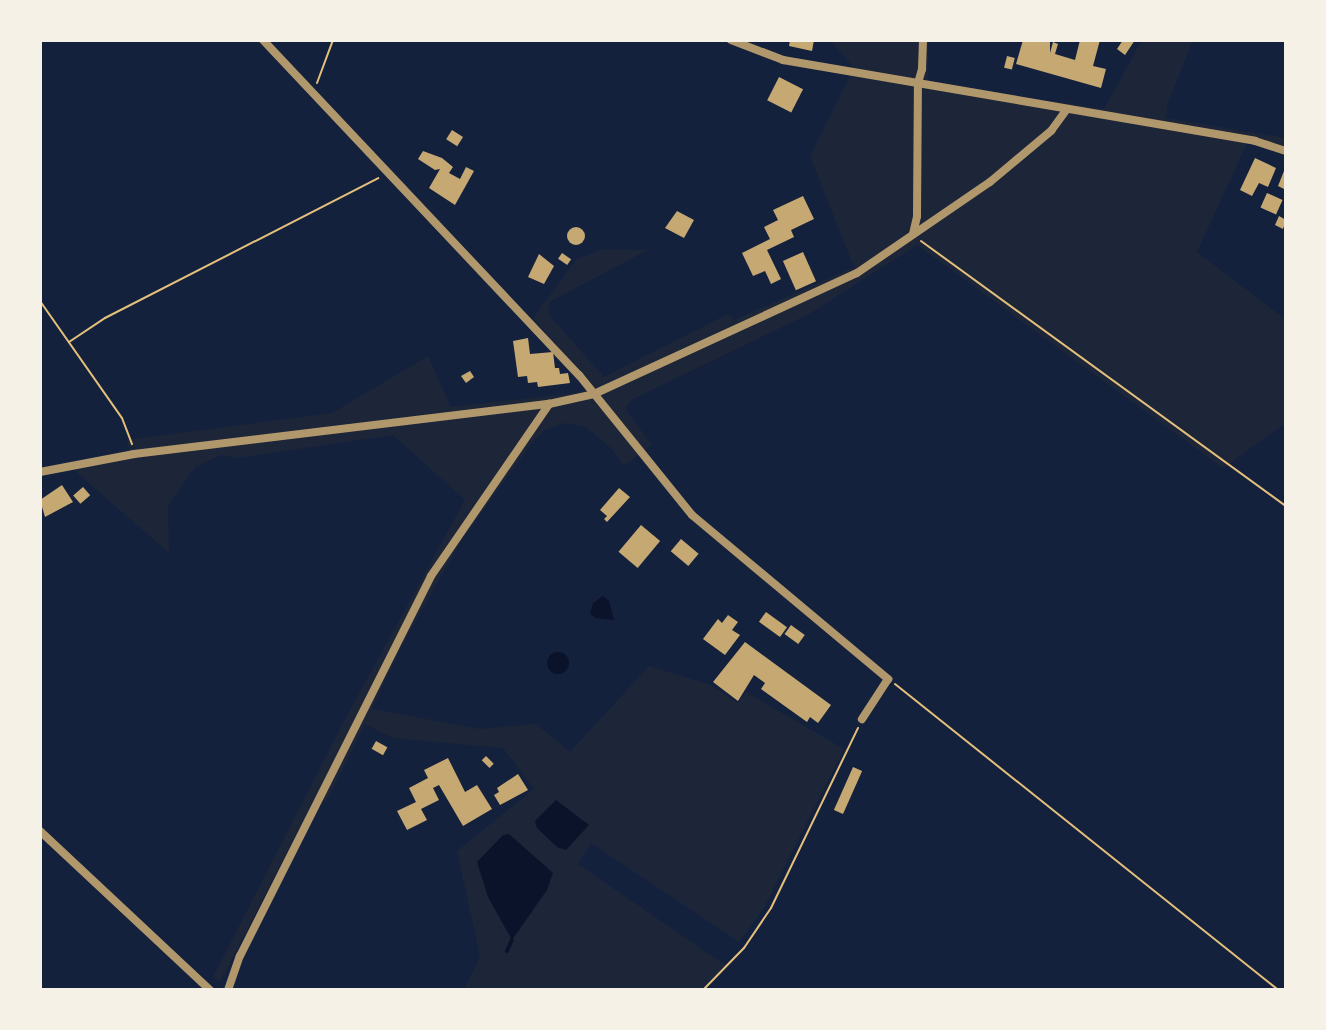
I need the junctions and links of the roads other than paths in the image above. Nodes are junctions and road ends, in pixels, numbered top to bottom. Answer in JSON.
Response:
{"nodes":[{"id":1,"x":263,"y":40,"type":"edge"},
{"id":2,"x":731,"y":40,"type":"edge"},
{"id":3,"x":923,"y":40,"type":"edge"},
{"id":4,"x":918,"y":83,"type":"junction"},
{"id":5,"x":1067,"y":109,"type":"junction"},
{"id":6,"x":1286,"y":151,"type":"edge"},
{"id":7,"x":913,"y":235,"type":"junction"},
{"id":8,"x":594,"y":394,"type":"junction"},
{"id":9,"x":549,"y":404,"type":"junction"},
{"id":10,"x":40,"y":472,"type":"edge"},
{"id":11,"x":862,"y":719,"type":"road end"},
{"id":12,"x":40,"y":831,"type":"edge"},
{"id":13,"x":229,"y":986,"type":"edge"},
{"id":14,"x":209,"y":988,"type":"edge"}],
"edges":[{"from":1,"to":8,"type":"street"},
{"from":2,"to":4,"type":"street"},
{"from":3,"to":4,"type":"street"},
{"from":4,"to":5,"type":"street"},
{"from":4,"to":7,"type":"street"},
{"from":5,"to":6,"type":"street"},
{"from":5,"to":7,"type":"street"},
{"from":7,"to":8,"type":"street"},
{"from":8,"to":9,"type":"street"},
{"from":8,"to":11,"type":"street"},
{"from":9,"to":10,"type":"street"},
{"from":9,"to":13,"type":"street"},
{"from":12,"to":14,"type":"street"},
{"from":13,"to":14,"type":"street"}]}
